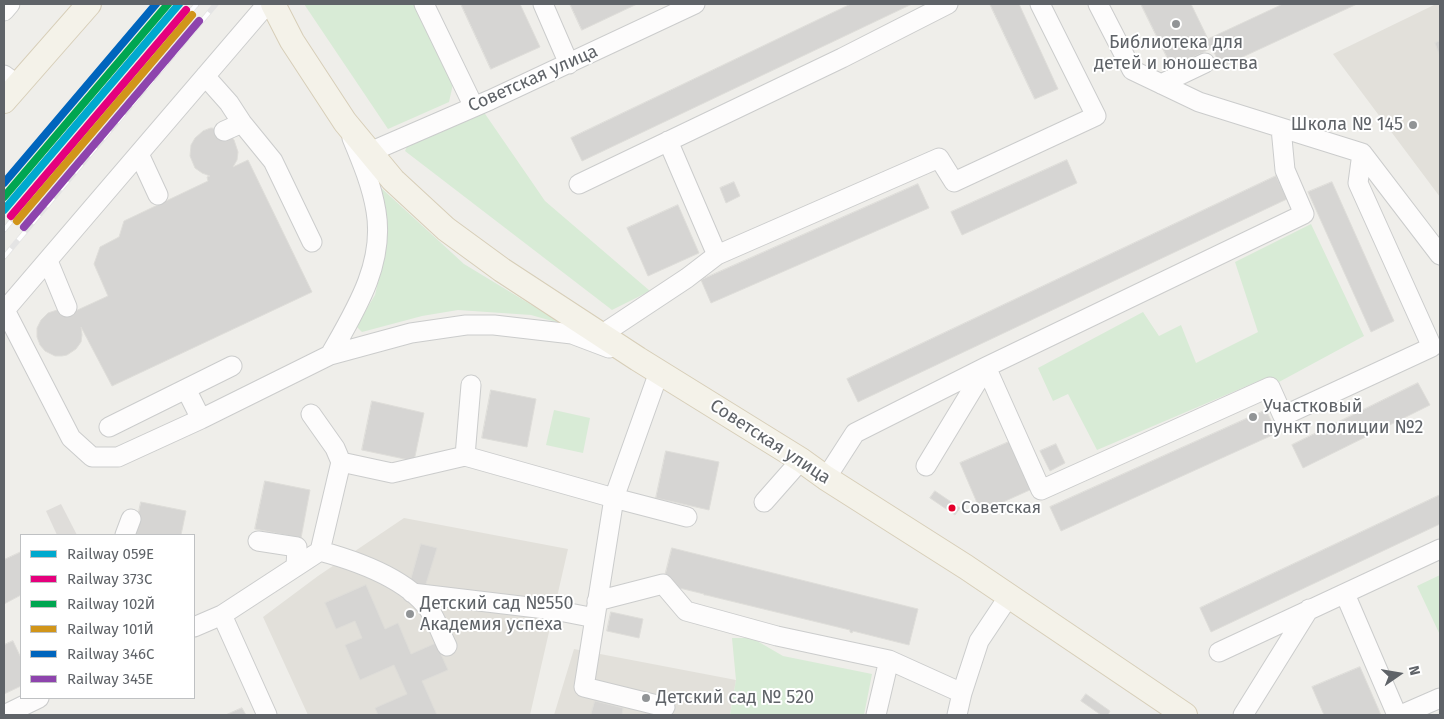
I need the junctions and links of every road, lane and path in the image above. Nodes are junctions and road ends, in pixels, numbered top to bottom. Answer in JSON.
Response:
{"nodes":[{"id":1,"x":10,"y":4,"type":"edge"},
{"id":2,"x":90,"y":4,"type":"edge"},
{"id":3,"x":267,"y":4,"type":"edge"},
{"id":4,"x":273,"y":4,"type":"edge"},
{"id":5,"x":424,"y":4,"type":"edge"},
{"id":6,"x":543,"y":4,"type":"edge"},
{"id":7,"x":694,"y":4,"type":"edge"},
{"id":8,"x":948,"y":4,"type":"edge"},
{"id":9,"x":1040,"y":4,"type":"edge"},
{"id":10,"x":1098,"y":4,"type":"edge"},
{"id":11,"x":4,"y":11,"type":"edge"},
{"id":12,"x":569,"y":64,"type":"junction"},
{"id":13,"x":1205,"y":64,"type":"dead end"},
{"id":14,"x":205,"y":76,"type":"junction"},
{"id":15,"x":1161,"y":84,"type":"junction"},
{"id":16,"x":8,"y":87,"type":"edge"},
{"id":17,"x":474,"y":107,"type":"junction"},
{"id":18,"x":345,"y":122,"type":"junction"},
{"id":19,"x":242,"y":123,"type":"junction"},
{"id":20,"x":1281,"y":128,"type":"junction"},
{"id":21,"x":224,"y":131,"type":"dead end"},
{"id":22,"x":668,"y":141,"type":"junction"},
{"id":23,"x":370,"y":152,"type":"junction"},
{"id":24,"x":1362,"y":153,"type":"junction"},
{"id":25,"x":139,"y":154,"type":"junction"},
{"id":26,"x":579,"y":184,"type":"dead end"},
{"id":27,"x":158,"y":195,"type":"dead end"},
{"id":28,"x":312,"y":242,"type":"dead end"},
{"id":29,"x":717,"y":255,"type":"junction"},
{"id":30,"x":1440,"y":255,"type":"edge"},
{"id":31,"x":48,"y":260,"type":"junction"},
{"id":32,"x":68,"y":307,"type":"dead end"},
{"id":33,"x":602,"y":335,"type":"junction"},
{"id":34,"x":330,"y":355,"type":"junction"},
{"id":35,"x":638,"y":359,"type":"junction"},
{"id":36,"x":232,"y":366,"type":"dead end"},
{"id":37,"x":986,"y":367,"type":"junction"},
{"id":38,"x":659,"y":372,"type":"junction"},
{"id":39,"x":471,"y":385,"type":"dead end"},
{"id":40,"x":186,"y":389,"type":"junction"},
{"id":41,"x":311,"y":414,"type":"dead end"},
{"id":42,"x":201,"y":419,"type":"junction"},
{"id":43,"x":108,"y":427,"type":"dead end"},
{"id":44,"x":465,"y":456,"type":"junction"},
{"id":45,"x":801,"y":460,"type":"junction"},
{"id":46,"x":341,"y":462,"type":"junction"},
{"id":47,"x":926,"y":466,"type":"dead end"},
{"id":48,"x":826,"y":478,"type":"junction"},
{"id":49,"x":614,"y":498,"type":"junction"},
{"id":50,"x":764,"y":502,"type":"dead end"},
{"id":51,"x":687,"y":518,"type":"dead end"},
{"id":52,"x":258,"y":541,"type":"dead end"},
{"id":53,"x":1440,"y":548,"type":"edge"},
{"id":54,"x":320,"y":550,"type":"junction"},
{"id":55,"x":296,"y":566,"type":"junction"},
{"id":56,"x":412,"y":593,"type":"junction"},
{"id":57,"x":1345,"y":594,"type":"junction"},
{"id":58,"x":1009,"y":596,"type":"junction"},
{"id":59,"x":596,"y":609,"type":"junction"},
{"id":60,"x":1309,"y":609,"type":"junction"},
{"id":61,"x":222,"y":615,"type":"junction"},
{"id":62,"x":195,"y":628,"type":"edge"},
{"id":63,"x":447,"y":646,"type":"dead end"},
{"id":64,"x":1219,"y":652,"type":"dead end"},
{"id":65,"x":889,"y":660,"type":"junction"},
{"id":66,"x":962,"y":693,"type":"junction"},
{"id":67,"x":1440,"y":698,"type":"edge"},
{"id":68,"x":37,"y":699,"type":"edge"},
{"id":69,"x":665,"y":707,"type":"dead end"},
{"id":70,"x":4,"y":715,"type":"edge"},
{"id":71,"x":267,"y":715,"type":"edge"},
{"id":72,"x":876,"y":715,"type":"edge"},
{"id":73,"x":958,"y":715,"type":"edge"},
{"id":74,"x":1185,"y":715,"type":"edge"},
{"id":75,"x":1243,"y":715,"type":"edge"},
{"id":76,"x":1397,"y":715,"type":"edge"},
{"id":77,"x":1401,"y":715,"type":"edge"}],
"edges":[{"from":1,"to":11,"type":"street"},
{"from":2,"to":16,"type":"main road"},
{"from":3,"to":14,"type":"street"},
{"from":4,"to":18,"type":"main road","name":"Советская улица"},
{"from":5,"to":17,"type":"street"},
{"from":6,"to":12,"type":"street"},
{"from":7,"to":12,"type":"street","name":"Советская улица"},
{"from":8,"to":22,"type":"street"},
{"from":9,"to":29,"type":"street"},
{"from":10,"to":15,"type":"street"},
{"from":12,"to":17,"type":"street","name":"Советская улица"},
{"from":13,"to":15,"type":"street"},
{"from":14,"to":19,"type":"street"},
{"from":14,"to":25,"type":"street"},
{"from":15,"to":20,"type":"street"},
{"from":17,"to":23,"type":"street","name":"Советская улица"},
{"from":18,"to":23,"type":"main road","name":"Советская улица"},
{"from":18,"to":34,"type":"street"},
{"from":19,"to":21,"type":"street"},
{"from":19,"to":28,"type":"street"},
{"from":20,"to":24,"type":"street"},
{"from":20,"to":37,"type":"street"},
{"from":22,"to":26,"type":"street"},
{"from":22,"to":29,"type":"street"},
{"from":23,"to":33,"type":"main road","name":"Советская улица"},
{"from":24,"to":30,"type":"street"},
{"from":24,"to":37,"type":"street"},
{"from":25,"to":27,"type":"street"},
{"from":25,"to":31,"type":"street"},
{"from":29,"to":33,"type":"street"},
{"from":31,"to":32,"type":"street"},
{"from":31,"to":42,"type":"street"},
{"from":33,"to":35,"type":"main road","name":"Советская улица"},
{"from":34,"to":35,"type":"street"},
{"from":34,"to":42,"type":"street"},
{"from":35,"to":38,"type":"main road","name":"Советская улица"},
{"from":36,"to":40,"type":"street"},
{"from":37,"to":47,"type":"street"},
{"from":37,"to":48,"type":"street"},
{"from":38,"to":45,"type":"main road","name":"Советская улица"},
{"from":38,"to":49,"type":"street"},
{"from":39,"to":44,"type":"street"},
{"from":40,"to":42,"type":"street"},
{"from":40,"to":43,"type":"street"},
{"from":41,"to":46,"type":"street"},
{"from":44,"to":46,"type":"street"},
{"from":44,"to":49,"type":"street"},
{"from":45,"to":48,"type":"main road","name":"Советская улица"},
{"from":45,"to":50,"type":"street"},
{"from":46,"to":54,"type":"street"},
{"from":48,"to":58,"type":"main road","name":"Советская улица"},
{"from":49,"to":51,"type":"street"},
{"from":49,"to":59,"type":"street"},
{"from":52,"to":55,"type":"street"},
{"from":53,"to":57,"type":"street"},
{"from":54,"to":55,"type":"street"},
{"from":54,"to":56,"type":"street"},
{"from":55,"to":61,"type":"street"},
{"from":56,"to":59,"type":"street"},
{"from":56,"to":63,"type":"street"},
{"from":57,"to":60,"type":"street"},
{"from":57,"to":76,"type":"street"},
{"from":58,"to":66,"type":"street"},
{"from":58,"to":74,"type":"main road","name":"Советская улица"},
{"from":59,"to":65,"type":"street"},
{"from":59,"to":69,"type":"street"},
{"from":60,"to":64,"type":"street"},
{"from":60,"to":75,"type":"street"},
{"from":61,"to":62,"type":"street"},
{"from":61,"to":71,"type":"street"},
{"from":65,"to":66,"type":"street"},
{"from":65,"to":72,"type":"street"},
{"from":66,"to":73,"type":"street"},
{"from":67,"to":77,"type":"street"},
{"from":68,"to":70,"type":"street"}]}
